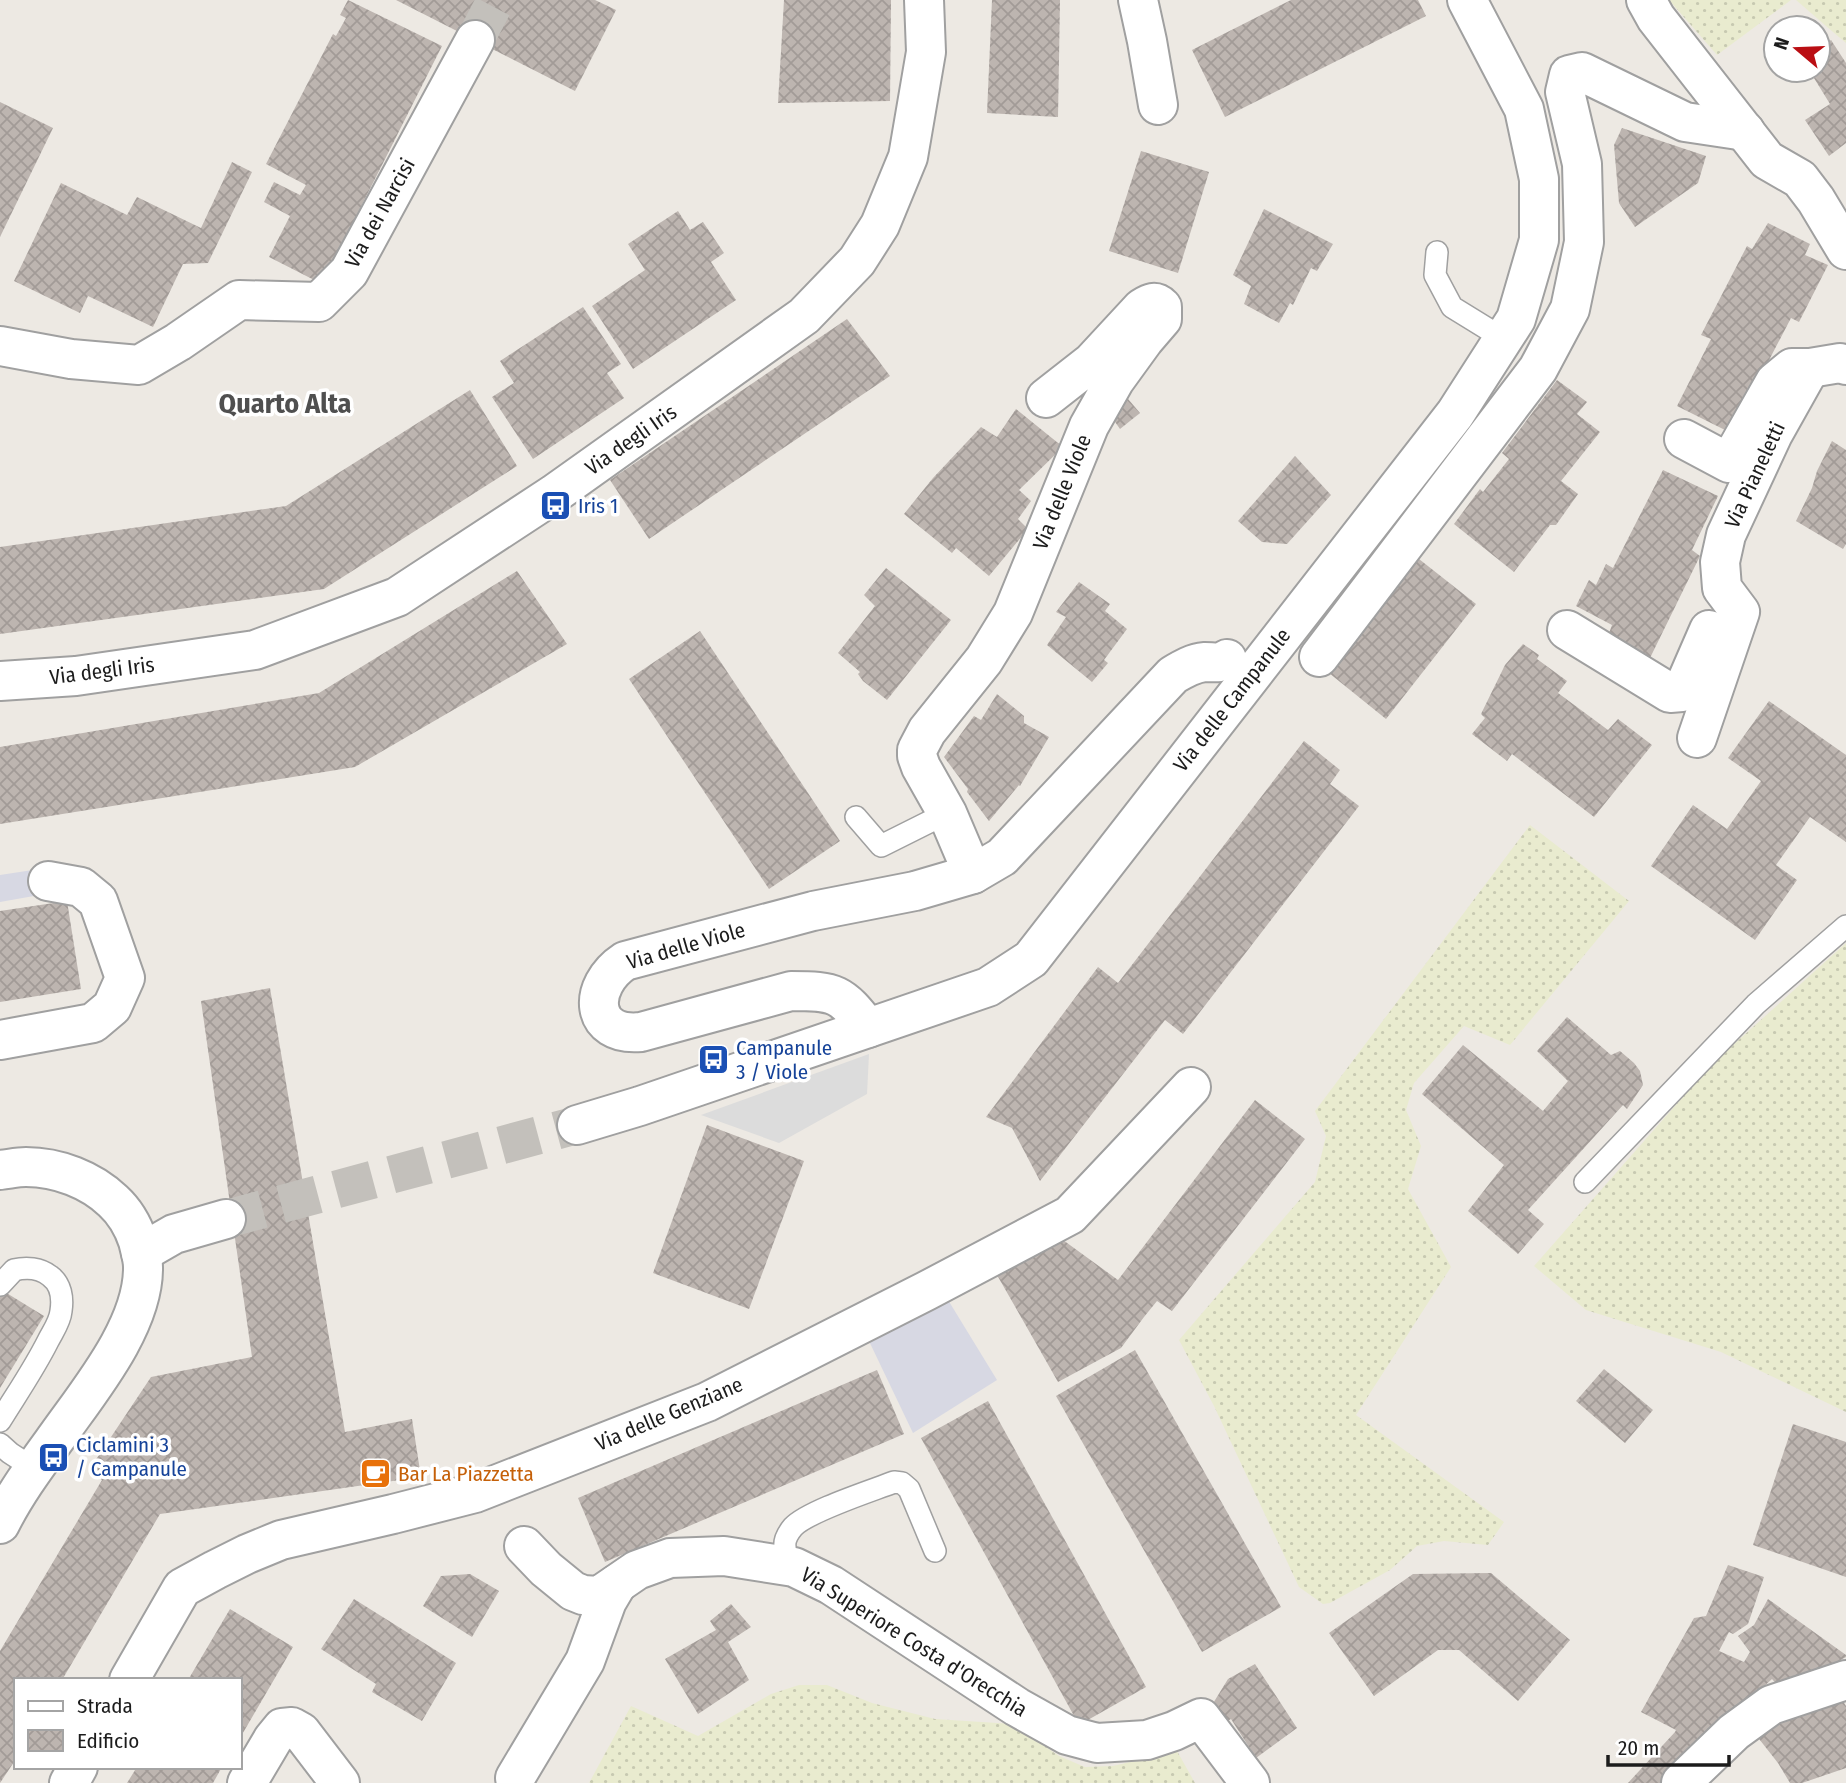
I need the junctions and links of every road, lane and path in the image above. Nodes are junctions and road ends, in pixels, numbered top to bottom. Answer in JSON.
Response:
{"nodes":[{"id":1,"x":924,"y":0,"type":"edge"},
{"id":2,"x":1138,"y":0,"type":"edge"},
{"id":3,"x":1467,"y":0,"type":"edge"},
{"id":4,"x":1646,"y":0,"type":"edge"},
{"id":5,"x":475,"y":40,"type":"tunnel mouth"},
{"id":6,"x":1158,"y":105,"type":"dead end"},
{"id":7,"x":1745,"y":131,"type":"junction"},
{"id":8,"x":1846,"y":250,"type":"edge"},
{"id":9,"x":1437,"y":252,"type":"dead end"},
{"id":10,"x":1504,"y":339,"type":"junction"},
{"id":11,"x":0,"y":346,"type":"edge"},
{"id":12,"x":1828,"y":366,"type":"edge"},
{"id":13,"x":1046,"y":398,"type":"dead end"},
{"id":14,"x":1684,"y":439,"type":"dead end"},
{"id":15,"x":1722,"y":588,"type":"junction"},
{"id":16,"x":1567,"y":631,"type":"dead end"},
{"id":17,"x":1319,"y":657,"type":"dead end"},
{"id":18,"x":1227,"y":659,"type":"dead end"},
{"id":19,"x":0,"y":681,"type":"edge"},
{"id":20,"x":1697,"y":738,"type":"dead end"},
{"id":21,"x":947,"y":813,"type":"junction"},
{"id":22,"x":856,"y":817,"type":"dead end"},
{"id":23,"x":972,"y":874,"type":"junction"},
{"id":24,"x":48,"y":881,"type":"dead end"},
{"id":25,"x":1846,"y":926,"type":"edge"},
{"id":26,"x":868,"y":1028,"type":"junction"},
{"id":27,"x":0,"y":1040,"type":"edge"},
{"id":28,"x":1191,"y":1087,"type":"dead end"},
{"id":29,"x":577,"y":1125,"type":"tunnel mouth"},
{"id":30,"x":0,"y":1170,"type":"edge"},
{"id":31,"x":1585,"y":1182,"type":"dead end"},
{"id":32,"x":226,"y":1219,"type":"tunnel mouth"},
{"id":33,"x":141,"y":1253,"type":"junction"},
{"id":34,"x":0,"y":1285,"type":"edge"},
{"id":35,"x":0,"y":1421,"type":"edge"},
{"id":36,"x":0,"y":1444,"type":"edge"},
{"id":37,"x":33,"y":1468,"type":"junction"},
{"id":38,"x":0,"y":1524,"type":"edge"},
{"id":39,"x":524,"y":1546,"type":"dead end"},
{"id":40,"x":935,"y":1551,"type":"dead end"},
{"id":41,"x":794,"y":1567,"type":"junction"},
{"id":42,"x":617,"y":1584,"type":"junction"},
{"id":43,"x":130,"y":1678,"type":"edge"},
{"id":44,"x":1846,"y":1680,"type":"edge"},
{"id":45,"x":515,"y":1778,"type":"dead end"},
{"id":46,"x":247,"y":1783,"type":"edge"},
{"id":47,"x":340,"y":1783,"type":"edge"},
{"id":48,"x":1250,"y":1783,"type":"edge"},
{"id":49,"x":1681,"y":1783,"type":"edge"}],
"edges":[{"from":1,"to":19,"type":"street","name":"Via degli Iris"},
{"from":2,"to":6,"type":"street"},
{"from":3,"to":10,"type":"street","name":"Via delle Campanule"},
{"from":4,"to":7,"type":"street"},
{"from":5,"to":11,"type":"street","name":"Via dei Narcisi"},
{"from":7,"to":8,"type":"street"},
{"from":7,"to":17,"type":"street"},
{"from":9,"to":10,"type":"lane"},
{"from":10,"to":26,"type":"street","name":"Via delle Campanule"},
{"from":12,"to":14,"type":"street","name":"Via Pianeletti"},
{"from":12,"to":15,"type":"street","name":"Via Pianeletti"},
{"from":13,"to":21,"type":"street","name":"Via delle Viole"},
{"from":15,"to":16,"type":"street","name":"Via Pianeletti"},
{"from":15,"to":20,"type":"street","name":"Via Pianeletti"},
{"from":18,"to":23,"type":"street","name":"Via delle Viole"},
{"from":21,"to":22,"type":"lane"},
{"from":21,"to":23,"type":"street","name":"Via delle Viole"},
{"from":23,"to":26,"type":"street","name":"Via delle Viole"},
{"from":24,"to":27,"type":"street"},
{"from":25,"to":31,"type":"lane"},
{"from":26,"to":29,"type":"street","name":"Via delle Campanule"},
{"from":28,"to":43,"type":"street","name":"Via delle Genziane"},
{"from":30,"to":33,"type":"street"},
{"from":32,"to":33,"type":"street"},
{"from":33,"to":37,"type":"street"},
{"from":34,"to":35,"type":"lane"},
{"from":36,"to":37,"type":"lane"},
{"from":37,"to":38,"type":"street"},
{"from":39,"to":42,"type":"street","name":"Via Superiore Costa d'Orecchia"},
{"from":40,"to":41,"type":"lane"},
{"from":41,"to":42,"type":"street","name":"Via Superiore Costa d'Orecchia"},
{"from":41,"to":48,"type":"street","name":"Via Superiore Costa d'Orecchia"},
{"from":42,"to":45,"type":"street"},
{"from":44,"to":49,"type":"street"},
{"from":46,"to":47,"type":"street"}]}
